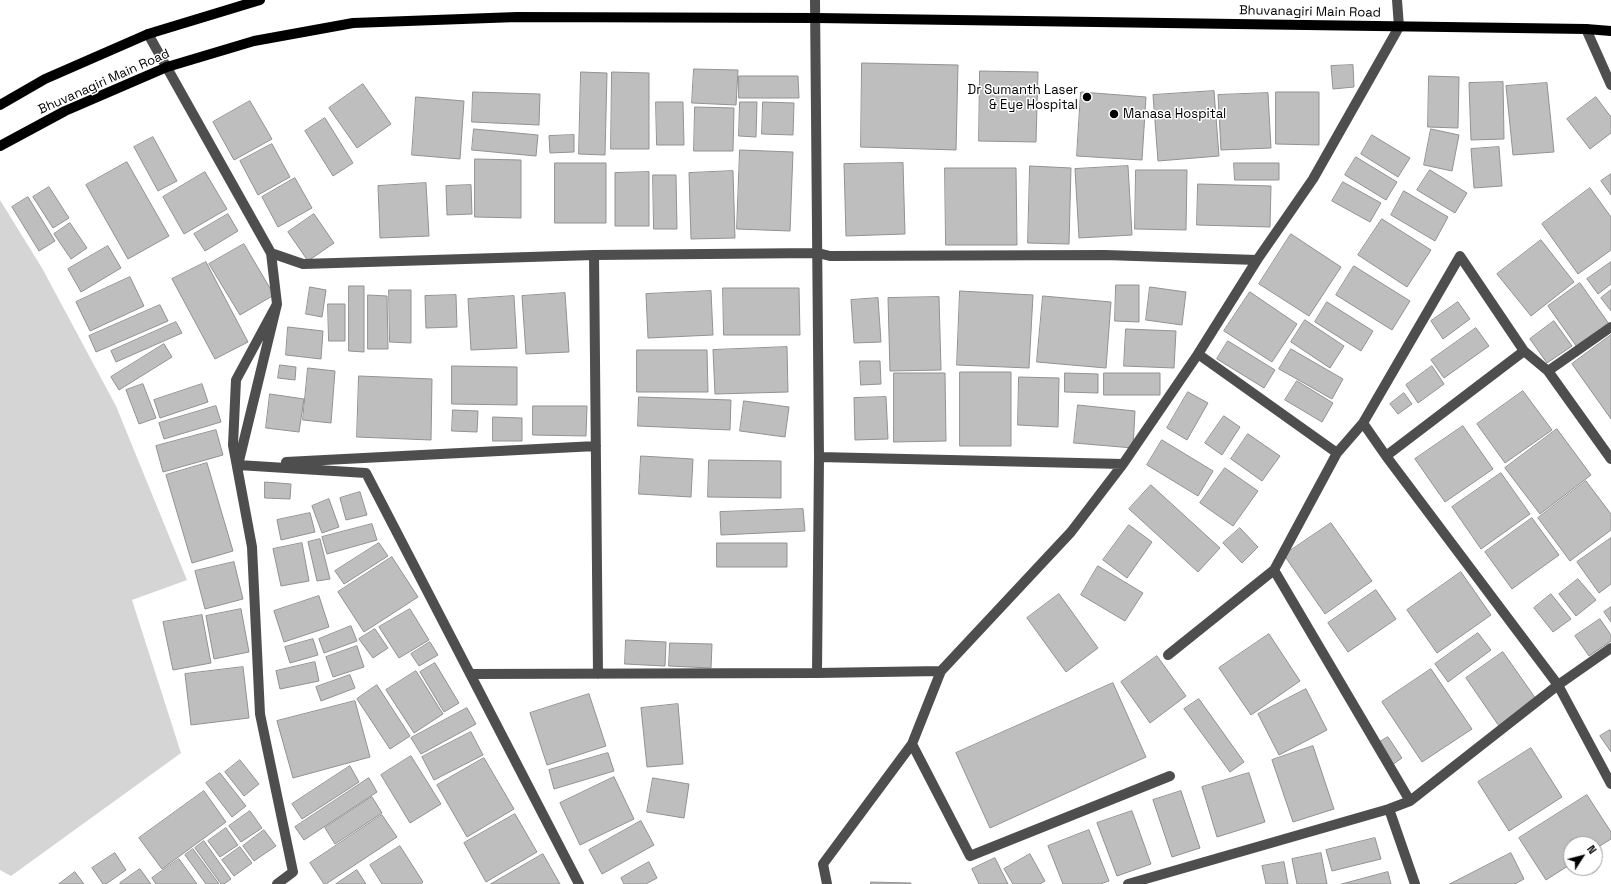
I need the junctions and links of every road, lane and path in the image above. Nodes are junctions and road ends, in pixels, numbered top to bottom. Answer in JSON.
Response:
{"nodes":[{"id":1,"x":260,"y":0,"type":"edge"},
{"id":2,"x":815,"y":0,"type":"edge"},
{"id":3,"x":1397,"y":0,"type":"edge"},
{"id":4,"x":816,"y":18,"type":"junction"},
{"id":5,"x":1399,"y":27,"type":"junction"},
{"id":6,"x":1586,"y":29,"type":"junction"},
{"id":7,"x":1611,"y":31,"type":"edge"},
{"id":8,"x":148,"y":34,"type":"junction"},
{"id":9,"x":167,"y":67,"type":"junction"},
{"id":10,"x":1611,"y":85,"type":"edge"},
{"id":11,"x":0,"y":105,"type":"edge"},
{"id":12,"x":0,"y":146,"type":"edge"},
{"id":13,"x":271,"y":253,"type":"junction"},
{"id":14,"x":818,"y":253,"type":"junction"},
{"id":15,"x":594,"y":255,"type":"junction"},
{"id":16,"x":1257,"y":260,"type":"junction"},
{"id":17,"x":277,"y":304,"type":"junction"},
{"id":18,"x":1611,"y":328,"type":"edge"},
{"id":19,"x":1524,"y":351,"type":"junction"},
{"id":20,"x":1198,"y":354,"type":"junction"},
{"id":21,"x":1548,"y":371,"type":"junction"},
{"id":22,"x":1363,"y":423,"type":"junction"},
{"id":23,"x":233,"y":445,"type":"junction"},
{"id":24,"x":596,"y":446,"type":"junction"},
{"id":25,"x":1337,"y":453,"type":"junction"},
{"id":26,"x":1386,"y":456,"type":"junction"},
{"id":27,"x":819,"y":457,"type":"junction"},
{"id":28,"x":1611,"y":459,"type":"edge"},
{"id":29,"x":1123,"y":464,"type":"junction"},
{"id":30,"x":238,"y":465,"type":"junction"},
{"id":31,"x":1274,"y":570,"type":"junction"},
{"id":32,"x":1611,"y":648,"type":"edge"},
{"id":33,"x":1168,"y":655,"type":"dead end"},
{"id":34,"x":941,"y":671,"type":"junction"},
{"id":35,"x":817,"y":673,"type":"junction"},
{"id":36,"x":470,"y":674,"type":"junction"},
{"id":37,"x":598,"y":674,"type":"junction"},
{"id":38,"x":1558,"y":685,"type":"junction"},
{"id":39,"x":912,"y":744,"type":"junction"},
{"id":40,"x":1170,"y":776,"type":"dead end"},
{"id":41,"x":1611,"y":784,"type":"edge"},
{"id":42,"x":1410,"y":801,"type":"junction"},
{"id":43,"x":1389,"y":809,"type":"junction"},
{"id":44,"x":278,"y":884,"type":"edge"},
{"id":45,"x":579,"y":884,"type":"edge"},
{"id":46,"x":827,"y":884,"type":"edge"},
{"id":47,"x":1128,"y":884,"type":"edge"},
{"id":48,"x":1415,"y":884,"type":"edge"}],
"edges":[{"from":1,"to":8,"type":"main road","name":"Bhuvanagiri Main Road"},
{"from":2,"to":4,"type":"street"},
{"from":3,"to":5,"type":"street"},
{"from":4,"to":5,"type":"main road","name":"Bhuvanagiri Main Road"},
{"from":4,"to":9,"type":"main road","name":"Bhuvanagiri Main Road"},
{"from":4,"to":14,"type":"street"},
{"from":5,"to":6,"type":"main road","name":"Bhuvanagiri Main Road"},
{"from":5,"to":16,"type":"street"},
{"from":6,"to":7,"type":"main road","name":"Bhuvanagiri Main Road"},
{"from":6,"to":10,"type":"street"},
{"from":8,"to":9,"type":"street"},
{"from":8,"to":11,"type":"main road","name":"Bhuvanagiri Main Road"},
{"from":9,"to":12,"type":"main road","name":"Bhuvanagiri Main Road"},
{"from":9,"to":13,"type":"street"},
{"from":13,"to":15,"type":"street"},
{"from":13,"to":17,"type":"street"},
{"from":14,"to":15,"type":"street"},
{"from":14,"to":16,"type":"street"},
{"from":14,"to":27,"type":"street"},
{"from":15,"to":24,"type":"street"},
{"from":16,"to":20,"type":"street"},
{"from":17,"to":23,"type":"street"},
{"from":17,"to":30,"type":"street"},
{"from":18,"to":21,"type":"street"},
{"from":19,"to":21,"type":"street"},
{"from":19,"to":22,"type":"street"},
{"from":19,"to":26,"type":"street"},
{"from":20,"to":25,"type":"street"},
{"from":20,"to":29,"type":"street"},
{"from":21,"to":28,"type":"street"},
{"from":22,"to":25,"type":"street"},
{"from":22,"to":26,"type":"street"},
{"from":23,"to":30,"type":"street"},
{"from":23,"to":44,"type":"street"},
{"from":24,"to":30,"type":"street"},
{"from":24,"to":37,"type":"street"},
{"from":25,"to":31,"type":"street"},
{"from":26,"to":38,"type":"street"},
{"from":27,"to":29,"type":"street"},
{"from":27,"to":35,"type":"street"},
{"from":29,"to":34,"type":"street"},
{"from":30,"to":36,"type":"street"},
{"from":31,"to":33,"type":"street"},
{"from":31,"to":42,"type":"street"},
{"from":32,"to":38,"type":"street"},
{"from":34,"to":35,"type":"street"},
{"from":34,"to":39,"type":"street"},
{"from":35,"to":37,"type":"street"},
{"from":36,"to":37,"type":"street"},
{"from":36,"to":45,"type":"street"},
{"from":38,"to":41,"type":"street"},
{"from":38,"to":42,"type":"street"},
{"from":39,"to":40,"type":"street"},
{"from":39,"to":46,"type":"street"},
{"from":42,"to":43,"type":"street"},
{"from":43,"to":47,"type":"street"},
{"from":43,"to":48,"type":"street"}]}
